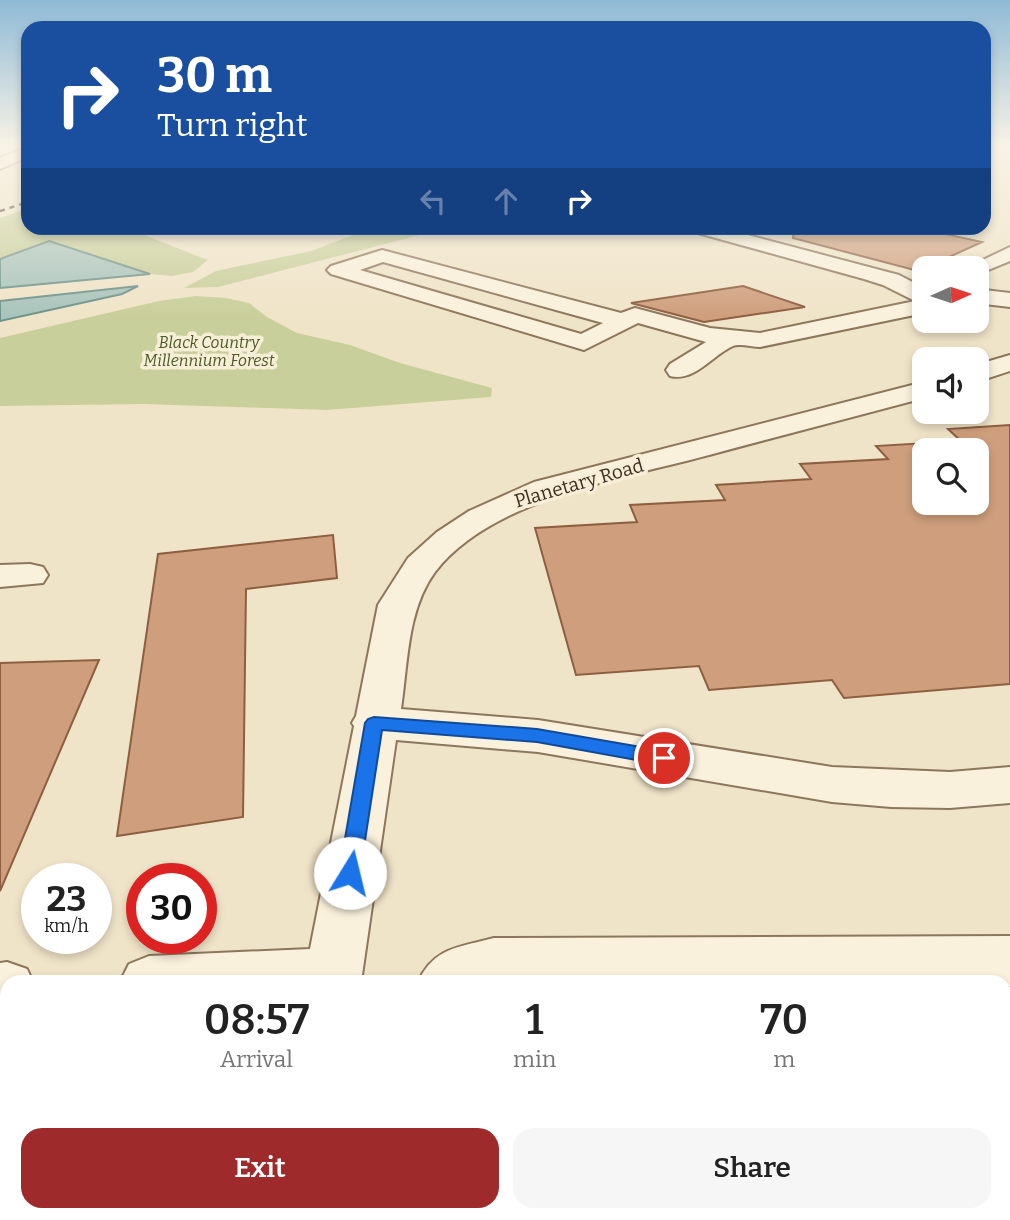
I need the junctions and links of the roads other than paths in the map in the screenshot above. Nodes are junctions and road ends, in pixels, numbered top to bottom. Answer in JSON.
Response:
{"nodes":[{"id":1,"x":727,"y":235,"type":"edge"},
{"id":2,"x":763,"y":235,"type":"edge"},
{"id":3,"x":1010,"y":253,"type":"edge"},
{"id":4,"x":825,"y":261,"type":"junction"},
{"id":5,"x":989,"y":263,"type":"edge"},
{"id":6,"x":804,"y":270,"type":"dead end"},
{"id":7,"x":912,"y":275,"type":"edge"},
{"id":8,"x":989,"y":278,"type":"edge"},
{"id":9,"x":1010,"y":284,"type":"edge"},
{"id":10,"x":912,"y":291,"type":"edge"},
{"id":11,"x":989,"y":298,"type":"edge"},
{"id":12,"x":1010,"y":300,"type":"edge"},
{"id":13,"x":912,"y":309,"type":"edge"},
{"id":14,"x":624,"y":321,"type":"junction"},
{"id":15,"x":729,"y":338,"type":"junction"},
{"id":16,"x":1010,"y":363,"type":"edge"},
{"id":17,"x":679,"y":370,"type":"dead end"},
{"id":18,"x":989,"y":370,"type":"edge"},
{"id":19,"x":912,"y":393,"type":"edge"},
{"id":20,"x":374,"y":723,"type":"junction"},
{"id":21,"x":1010,"y":785,"type":"edge"},
{"id":22,"x":1010,"y":961,"type":"edge"},
{"id":23,"x":333,"y":975,"type":"edge"},
{"id":24,"x":455,"y":975,"type":"edge"}],
"edges":[{"from":1,"to":4,"type":"street"},
{"from":2,"to":7,"type":"street"},
{"from":3,"to":5,"type":"street"},
{"from":4,"to":6,"type":"street"},
{"from":4,"to":10,"type":"street"},
{"from":8,"to":9,"type":"street"},
{"from":11,"to":12,"type":"street"},
{"from":13,"to":15,"type":"street"},
{"from":14,"to":14,"type":"street"},
{"from":14,"to":15,"type":"street"},
{"from":15,"to":17,"type":"street"},
{"from":16,"to":18,"type":"street"},
{"from":19,"to":20,"type":"street","name":"Planetary Road"},
{"from":20,"to":21,"type":"street"},
{"from":20,"to":23,"type":"street","name":"Planetary Road"},
{"from":22,"to":24,"type":"street"}]}
